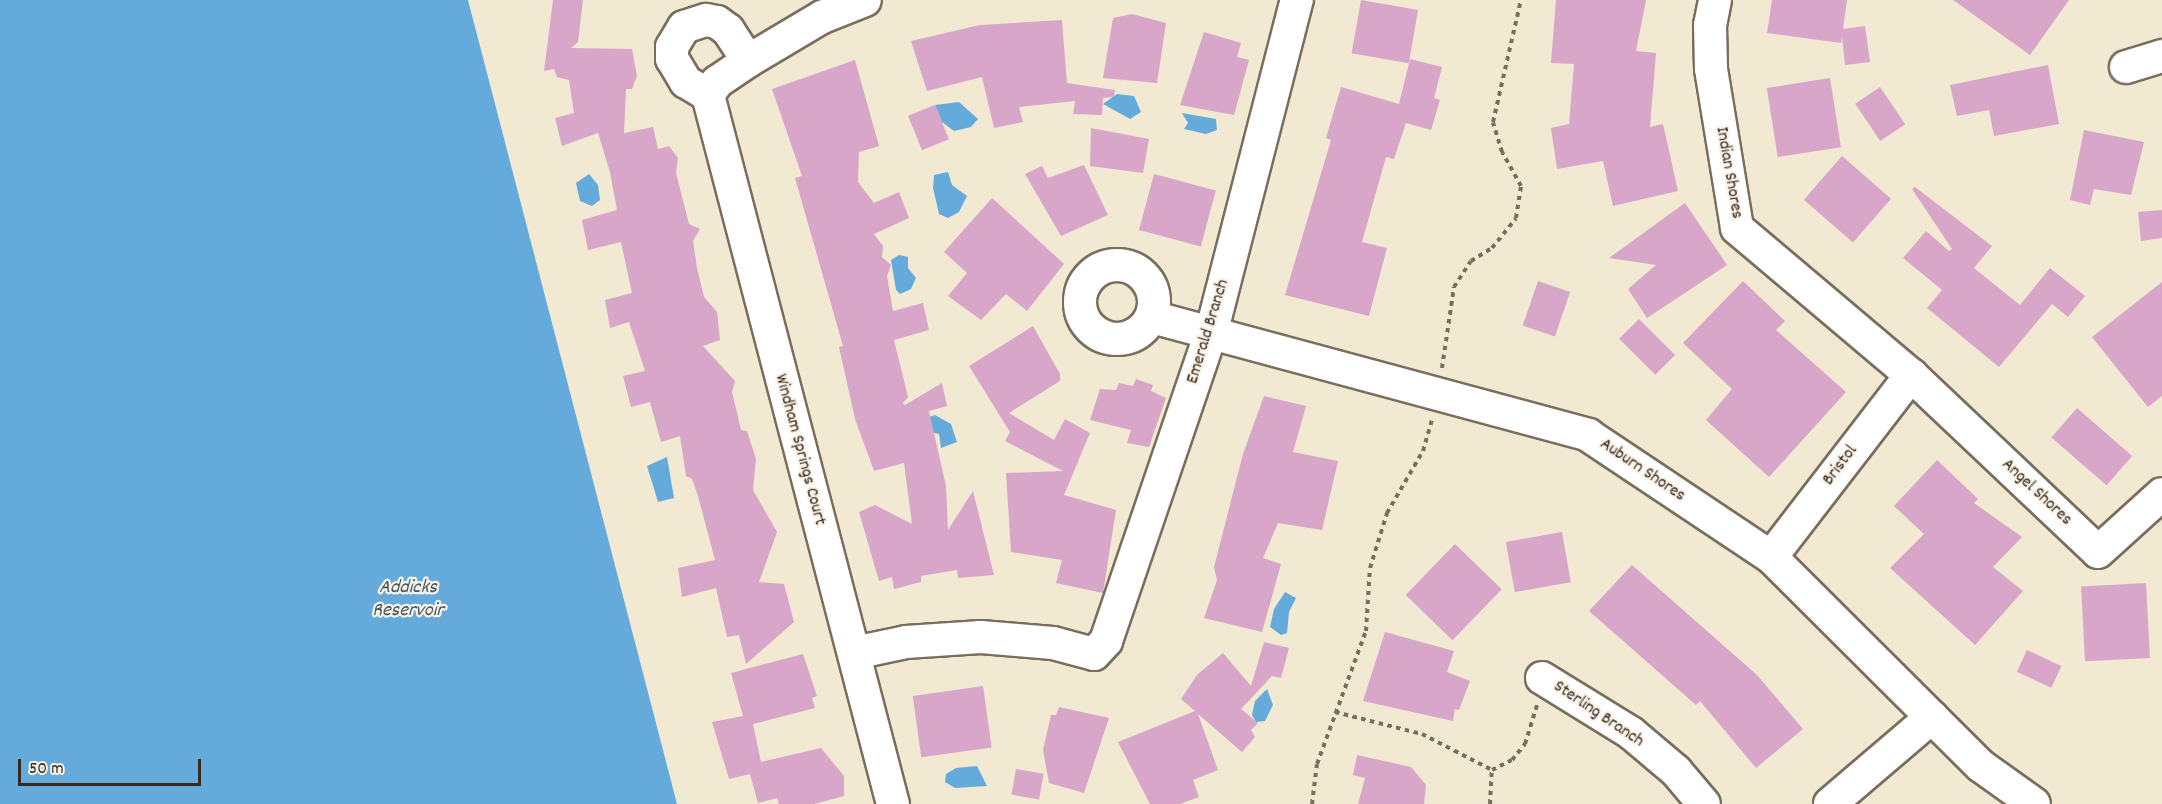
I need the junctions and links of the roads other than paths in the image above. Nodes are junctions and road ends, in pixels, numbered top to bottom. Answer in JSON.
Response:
{"nodes":[{"id":1,"x":865,"y":0,"type":"edge"},
{"id":2,"x":1297,"y":0,"type":"edge"},
{"id":3,"x":1715,"y":0,"type":"edge"},
{"id":4,"x":2162,"y":56,"type":"edge"},
{"id":5,"x":748,"y":61,"type":"junction"},
{"id":6,"x":2126,"y":67,"type":"dead end"},
{"id":7,"x":708,"y":95,"type":"junction"},
{"id":8,"x":1152,"y":317,"type":"dead end"},
{"id":9,"x":1212,"y":330,"type":"junction"},
{"id":10,"x":1911,"y":375,"type":"junction"},
{"id":11,"x":2162,"y":495,"type":"edge"},
{"id":12,"x":1772,"y":557,"type":"junction"},
{"id":13,"x":854,"y":653,"type":"junction"},
{"id":14,"x":1542,"y":678,"type":"road end"},
{"id":15,"x":1932,"y":717,"type":"junction"},
{"id":16,"x":893,"y":804,"type":"edge"},
{"id":17,"x":1704,"y":804,"type":"edge"},
{"id":18,"x":1830,"y":804,"type":"edge"},
{"id":19,"x":2034,"y":804,"type":"edge"}],
"edges":[{"from":1,"to":5,"type":"street"},
{"from":2,"to":9,"type":"street","name":"Emerald Branch"},
{"from":3,"to":10,"type":"street","name":"Indian Shores"},
{"from":4,"to":6,"type":"street"},
{"from":5,"to":7,"type":"street"},
{"from":5,"to":7,"type":"street"},
{"from":7,"to":13,"type":"street","name":"Windham Springs Court"},
{"from":8,"to":9,"type":"street","name":"Auburn Shores"},
{"from":9,"to":12,"type":"street","name":"Auburn Shores"},
{"from":9,"to":13,"type":"street","name":"Emerald Branch"},
{"from":10,"to":11,"type":"street","name":"Angel Shores"},
{"from":10,"to":12,"type":"street","name":"Bristol"},
{"from":12,"to":15,"type":"street","name":"Auburn Shores"},
{"from":13,"to":16,"type":"street","name":"Windham Springs Court"},
{"from":14,"to":17,"type":"street","name":"Sterling Branch"},
{"from":15,"to":18,"type":"street"},
{"from":15,"to":19,"type":"street","name":"Auburn Shores"}]}
